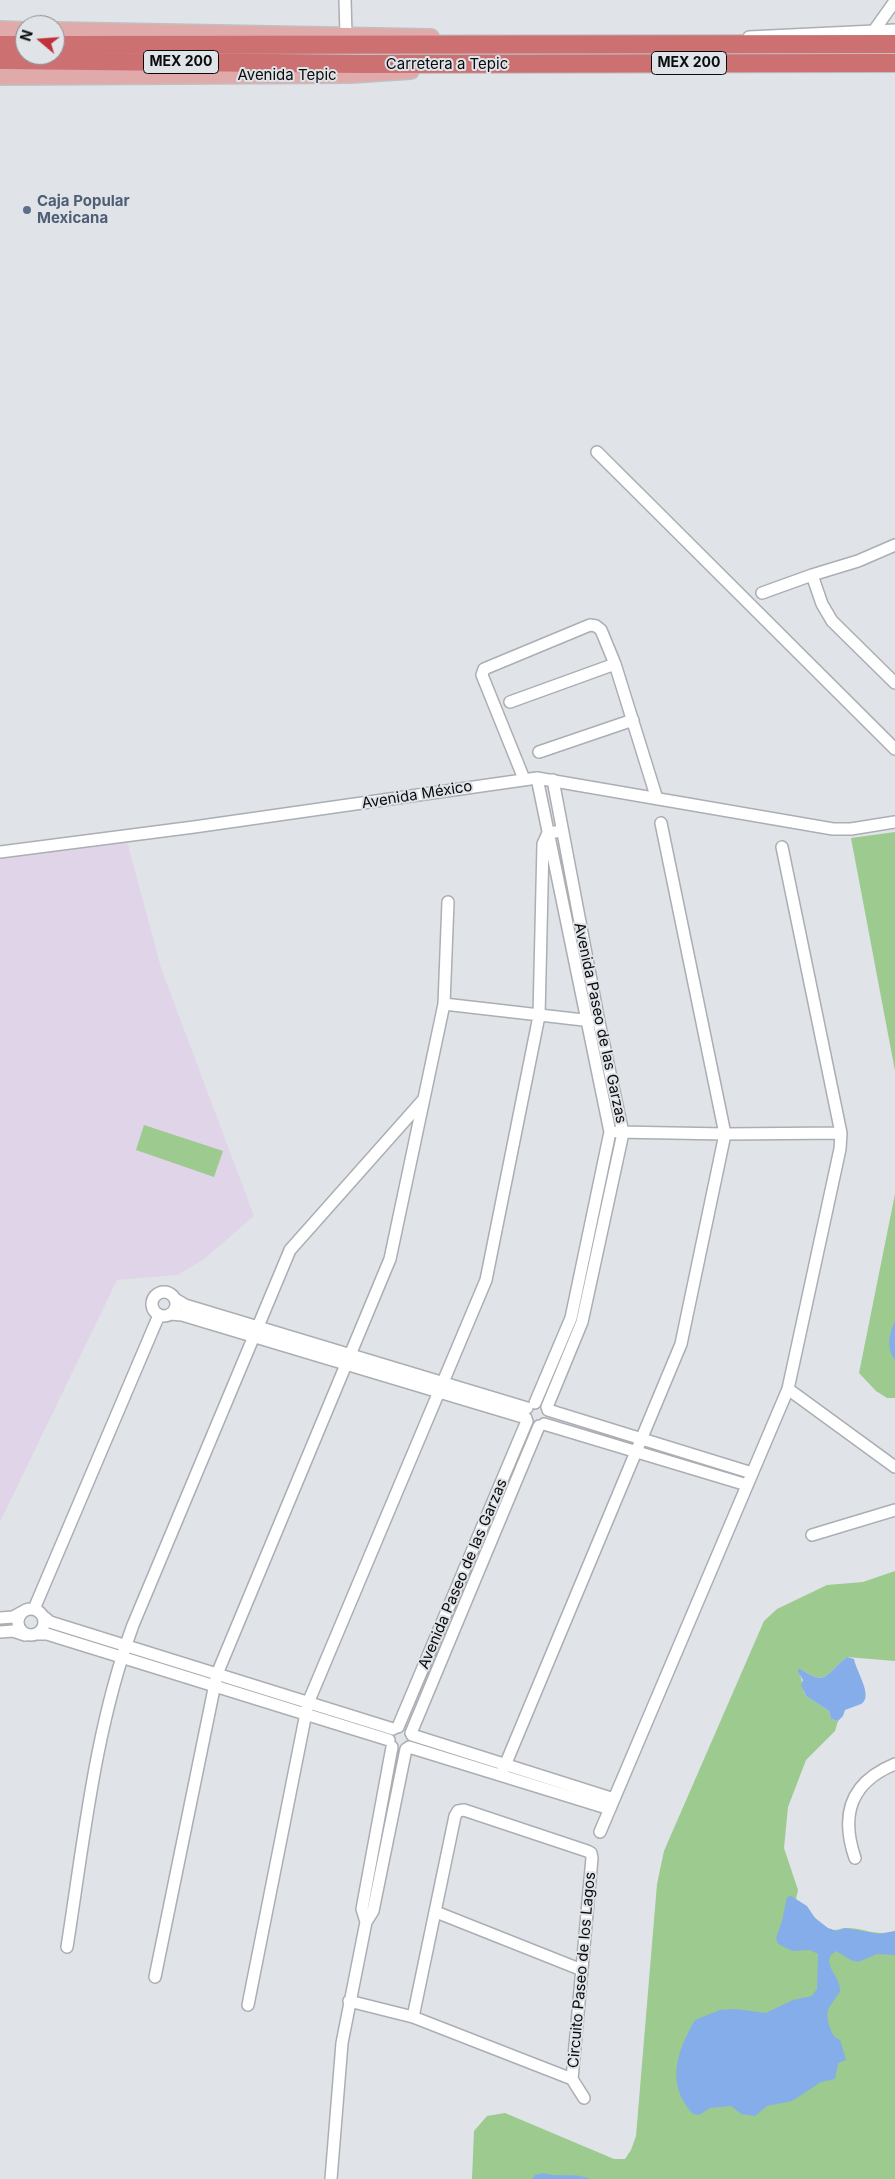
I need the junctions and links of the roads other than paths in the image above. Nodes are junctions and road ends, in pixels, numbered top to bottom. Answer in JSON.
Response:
{"nodes":[{"id":1,"x":345,"y":0,"type":"edge"},
{"id":2,"x":895,"y":1,"type":"edge"},
{"id":3,"x":0,"y":30,"type":"edge"},
{"id":4,"x":15,"y":30,"type":"edge"},
{"id":5,"x":65,"y":30,"type":"edge"},
{"id":6,"x":895,"y":30,"type":"edge"},
{"id":7,"x":873,"y":32,"type":"junction"},
{"id":8,"x":352,"y":39,"type":"junction"},
{"id":9,"x":713,"y":44,"type":"junction"},
{"id":10,"x":895,"y":44,"type":"edge"},
{"id":11,"x":0,"y":45,"type":"edge"},
{"id":12,"x":15,"y":45,"type":"edge"},
{"id":13,"x":65,"y":45,"type":"edge"},
{"id":14,"x":0,"y":60,"type":"edge"},
{"id":15,"x":895,"y":63,"type":"edge"},
{"id":16,"x":483,"y":64,"type":"junction"},
{"id":17,"x":0,"y":77,"type":"edge"},
{"id":18,"x":598,"y":452,"type":"dead end"},
{"id":19,"x":895,"y":545,"type":"edge"},
{"id":20,"x":812,"y":575,"type":"junction"},
{"id":21,"x":762,"y":593,"type":"dead end"},
{"id":22,"x":615,"y":664,"type":"junction"},
{"id":23,"x":895,"y":683,"type":"edge"},
{"id":24,"x":510,"y":702,"type":"dead end"},
{"id":25,"x":633,"y":720,"type":"junction"},
{"id":26,"x":895,"y":749,"type":"edge"},
{"id":27,"x":539,"y":752,"type":"dead end"},
{"id":28,"x":537,"y":778,"type":"junction"},
{"id":29,"x":524,"y":779,"type":"junction"},
{"id":30,"x":553,"y":780,"type":"junction"},
{"id":31,"x":657,"y":799,"type":"junction"},
{"id":32,"x":895,"y":822,"type":"edge"},
{"id":33,"x":661,"y":823,"type":"dead end"},
{"id":34,"x":562,"y":831,"type":"junction"},
{"id":35,"x":548,"y":833,"type":"junction"},
{"id":36,"x":782,"y":847,"type":"dead end"},
{"id":37,"x":0,"y":852,"type":"edge"},
{"id":38,"x":556,"y":869,"type":"junction"},
{"id":39,"x":542,"y":871,"type":"junction"},
{"id":40,"x":448,"y":902,"type":"dead end"},
{"id":41,"x":444,"y":1004,"type":"junction"},
{"id":42,"x":539,"y":1016,"type":"junction"},
{"id":43,"x":587,"y":1021,"type":"junction"},
{"id":44,"x":599,"y":1022,"type":"junction"},
{"id":45,"x":425,"y":1097,"type":"junction"},
{"id":46,"x":610,"y":1132,"type":"junction"},
{"id":47,"x":623,"y":1132,"type":"junction"},
{"id":48,"x":841,"y":1133,"type":"junction"},
{"id":49,"x":725,"y":1134,"type":"junction"},
{"id":50,"x":175,"y":1299,"type":"junction"},
{"id":51,"x":164,"y":1314,"type":"junction"},
{"id":52,"x":256,"y":1332,"type":"junction"},
{"id":53,"x":348,"y":1360,"type":"junction"},
{"id":54,"x":441,"y":1387,"type":"junction"},
{"id":55,"x":788,"y":1389,"type":"junction"},
{"id":56,"x":547,"y":1409,"type":"junction"},
{"id":57,"x":529,"y":1412,"type":"junction"},
{"id":58,"x":541,"y":1425,"type":"junction"},
{"id":59,"x":641,"y":1439,"type":"junction"},
{"id":60,"x":636,"y":1451,"type":"junction"},
{"id":61,"x":895,"y":1467,"type":"edge"},
{"id":62,"x":752,"y":1473,"type":"junction"},
{"id":63,"x":747,"y":1485,"type":"junction"},
{"id":64,"x":895,"y":1510,"type":"edge"},
{"id":65,"x":812,"y":1535,"type":"dead end"},
{"id":66,"x":34,"y":1609,"type":"junction"},
{"id":67,"x":22,"y":1612,"type":"junction"},
{"id":68,"x":44,"y":1617,"type":"junction"},
{"id":69,"x":0,"y":1618,"type":"edge"},
{"id":70,"x":0,"y":1632,"type":"edge"},
{"id":71,"x":38,"y":1634,"type":"junction"},
{"id":72,"x":25,"y":1635,"type":"junction"},
{"id":73,"x":125,"y":1645,"type":"junction"},
{"id":74,"x":121,"y":1657,"type":"junction"},
{"id":75,"x":217,"y":1674,"type":"junction"},
{"id":76,"x":213,"y":1686,"type":"junction"},
{"id":77,"x":306,"y":1709,"type":"junction"},
{"id":78,"x":412,"y":1734,"type":"junction"},
{"id":79,"x":393,"y":1736,"type":"junction"},
{"id":80,"x":408,"y":1748,"type":"junction"},
{"id":81,"x":895,"y":1764,"type":"edge"},
{"id":82,"x":503,"y":1770,"type":"junction"},
{"id":83,"x":612,"y":1804,"type":"junction"},
{"id":84,"x":600,"y":1832,"type":"dead end"},
{"id":85,"x":855,"y":1858,"type":"dead end"},
{"id":86,"x":436,"y":1912,"type":"junction"},
{"id":87,"x":366,"y":1922,"type":"junction"},
{"id":88,"x":67,"y":1947,"type":"dead end"},
{"id":89,"x":582,"y":1970,"type":"junction"},
{"id":90,"x":156,"y":1977,"type":"dead end"},
{"id":91,"x":349,"y":2001,"type":"junction"},
{"id":92,"x":248,"y":2004,"type":"dead end"},
{"id":93,"x":413,"y":2017,"type":"junction"},
{"id":94,"x":572,"y":2079,"type":"junction"},
{"id":95,"x":584,"y":2098,"type":"dead end"},
{"id":96,"x":331,"y":2179,"type":"edge"}],
"edges":[{"from":1,"to":8,"type":"street"},
{"from":2,"to":7,"type":"street"},
{"from":3,"to":4,"type":"main road"},
{"from":5,"to":8,"type":"main road"},
{"from":6,"to":7,"type":"street"},
{"from":7,"to":9,"type":"street"},
{"from":8,"to":9,"type":"highway","name":"Carretera a Tepic","number":"MEX 200"},
{"from":8,"to":13,"type":"highway","name":"Carretera a Tepic","number":"MEX 200"},
{"from":9,"to":10,"type":"highway","name":"Carretera a Tepic","number":"MEX 200"},
{"from":11,"to":12,"type":"highway"},
{"from":14,"to":16,"type":"highway","name":"Carretera a Tepic","number":"MEX 200"},
{"from":15,"to":16,"type":"highway","name":"Carretera a Tepic","number":"MEX 200"},
{"from":16,"to":17,"type":"main road","name":"Avenida Tepic"},
{"from":18,"to":26,"type":"street"},
{"from":19,"to":20,"type":"street"},
{"from":20,"to":21,"type":"street"},
{"from":20,"to":23,"type":"street"},
{"from":22,"to":24,"type":"street"},
{"from":22,"to":25,"type":"street"},
{"from":22,"to":29,"type":"street"},
{"from":25,"to":27,"type":"street"},
{"from":25,"to":31,"type":"street"},
{"from":28,"to":29,"type":"street","name":"Avenida México"},
{"from":28,"to":30,"type":"street","name":"Avenida México"},
{"from":28,"to":35,"type":"street","name":"Avenida Paseo de las Garzas"},
{"from":29,"to":37,"type":"street","name":"Avenida México"},
{"from":30,"to":31,"type":"street","name":"Avenida México"},
{"from":30,"to":34,"type":"street","name":"Avenida Paseo de las Garzas"},
{"from":31,"to":32,"type":"street","name":"Avenida México"},
{"from":33,"to":49,"type":"street"},
{"from":34,"to":35,"type":"street"},
{"from":34,"to":44,"type":"street","name":"Avenida Paseo de las Garzas"},
{"from":35,"to":38,"type":"street","name":"Avenida Paseo de las Garzas"},
{"from":35,"to":39,"type":"street"},
{"from":36,"to":48,"type":"street"},
{"from":38,"to":39,"type":"street"},
{"from":38,"to":43,"type":"street","name":"Avenida Paseo de las Garzas"},
{"from":39,"to":42,"type":"street"},
{"from":40,"to":41,"type":"street"},
{"from":41,"to":42,"type":"street"},
{"from":41,"to":45,"type":"street"},
{"from":42,"to":43,"type":"street"},
{"from":42,"to":54,"type":"street"},
{"from":43,"to":44,"type":"street"},
{"from":43,"to":46,"type":"street","name":"Avenida Paseo de las Garzas"},
{"from":44,"to":47,"type":"street","name":"Avenida Paseo de las Garzas"},
{"from":45,"to":52,"type":"street"},
{"from":45,"to":53,"type":"street"},
{"from":46,"to":47,"type":"street"},
{"from":46,"to":57,"type":"street","name":"Avenida Paseo de las Garzas"},
{"from":47,"to":49,"type":"street"},
{"from":47,"to":56,"type":"street","name":"Avenida Paseo de las Garzas"},
{"from":48,"to":49,"type":"street"},
{"from":48,"to":55,"type":"street"},
{"from":49,"to":59,"type":"street"},
{"from":50,"to":51,"type":"street"},
{"from":50,"to":51,"type":"street"},
{"from":50,"to":52,"type":"street"},
{"from":51,"to":52,"type":"street"},
{"from":51,"to":66,"type":"street"},
{"from":52,"to":53,"type":"street"},
{"from":52,"to":73,"type":"street"},
{"from":53,"to":54,"type":"street"},
{"from":53,"to":75,"type":"street"},
{"from":54,"to":57,"type":"street"},
{"from":54,"to":77,"type":"street"},
{"from":55,"to":61,"type":"street"},
{"from":55,"to":62,"type":"street"},
{"from":56,"to":57,"type":"street"},
{"from":56,"to":58,"type":"street","name":"Avenida Paseo de las Garzas"},
{"from":56,"to":59,"type":"street"},
{"from":57,"to":58,"type":"street"},
{"from":57,"to":79,"type":"street","name":"Avenida Paseo de las Garzas"},
{"from":58,"to":60,"type":"street"},
{"from":58,"to":78,"type":"street","name":"Avenida Paseo de las Garzas"},
{"from":59,"to":60,"type":"street"},
{"from":59,"to":62,"type":"street"},
{"from":60,"to":63,"type":"street"},
{"from":60,"to":82,"type":"street"},
{"from":62,"to":63,"type":"street"},
{"from":63,"to":83,"type":"street"},
{"from":64,"to":65,"type":"street"},
{"from":66,"to":67,"type":"street"},
{"from":66,"to":68,"type":"street"},
{"from":67,"to":69,"type":"street"},
{"from":67,"to":72,"type":"street"},
{"from":68,"to":71,"type":"street"},
{"from":68,"to":73,"type":"street"},
{"from":70,"to":72,"type":"street"},
{"from":71,"to":72,"type":"street"},
{"from":71,"to":74,"type":"street"},
{"from":73,"to":74,"type":"street"},
{"from":73,"to":75,"type":"street"},
{"from":74,"to":76,"type":"street"},
{"from":74,"to":88,"type":"street"},
{"from":75,"to":76,"type":"street"},
{"from":75,"to":77,"type":"street"},
{"from":76,"to":77,"type":"street"},
{"from":76,"to":90,"type":"street"},
{"from":77,"to":79,"type":"street"},
{"from":77,"to":92,"type":"street"},
{"from":78,"to":79,"type":"street"},
{"from":78,"to":80,"type":"street","name":"Avenida Paseo de las Garzas"},
{"from":78,"to":82,"type":"street"},
{"from":79,"to":80,"type":"street"},
{"from":79,"to":87,"type":"street","name":"Avenida Paseo de las Garzas"},
{"from":80,"to":82,"type":"street"},
{"from":80,"to":87,"type":"street","name":"Avenida Paseo de las Garzas"},
{"from":81,"to":85,"type":"street"},
{"from":82,"to":83,"type":"street"},
{"from":83,"to":84,"type":"street"},
{"from":86,"to":89,"type":"street"},
{"from":86,"to":89,"type":"street","name":"Circuito Paseo de los Lagos"},
{"from":86,"to":93,"type":"street","name":"Circuito Paseo de los Lagos"},
{"from":87,"to":91,"type":"street","name":"Avenida Paseo de las Garzas"},
{"from":89,"to":94,"type":"street","name":"Circuito Paseo de los Lagos"},
{"from":91,"to":93,"type":"street","name":"Circuito Paseo de los Lagos"},
{"from":91,"to":96,"type":"street","name":"Avenida Paseo de las Garzas"},
{"from":93,"to":94,"type":"street","name":"Circuito Paseo de los Lagos"},
{"from":94,"to":95,"type":"street","name":"Circuito Paseo de los Lagos"}]}
